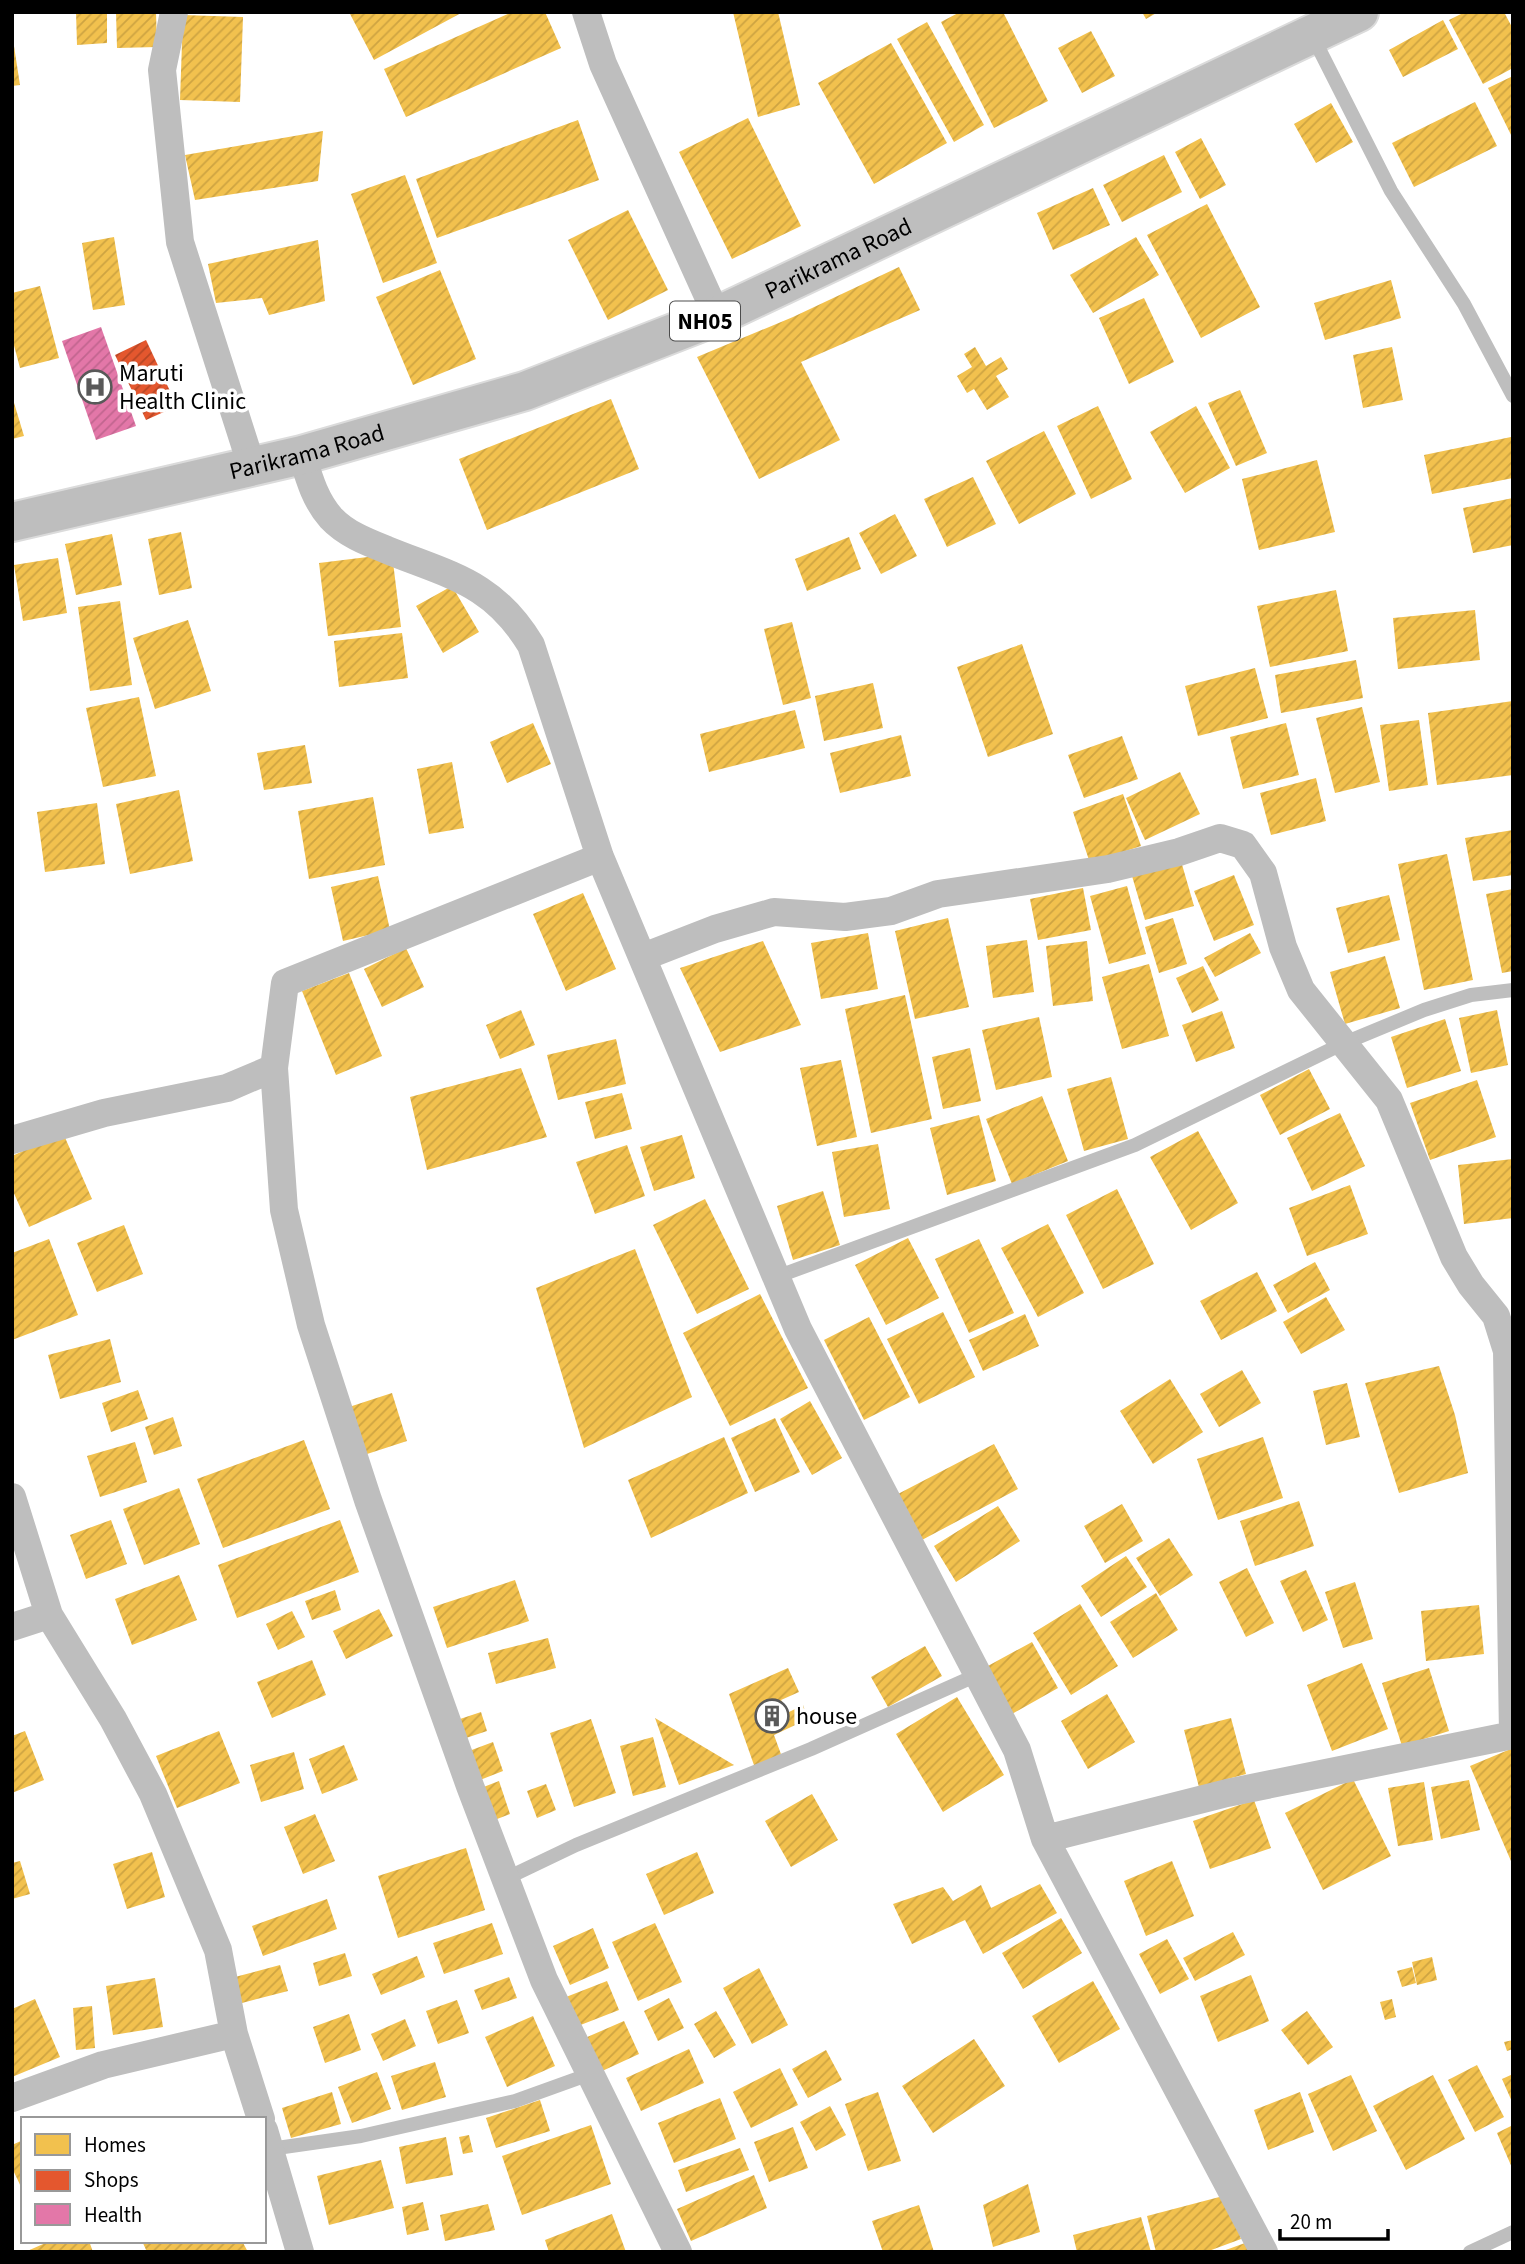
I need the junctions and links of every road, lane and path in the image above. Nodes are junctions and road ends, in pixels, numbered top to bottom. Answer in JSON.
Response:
{"nodes":[{"id":1,"x":174,"y":12,"type":"edge"},
{"id":2,"x":586,"y":12,"type":"edge"},
{"id":3,"x":1359,"y":12,"type":"edge"},
{"id":4,"x":1312,"y":34,"type":"junction"},
{"id":5,"x":717,"y":316,"type":"junction"},
{"id":6,"x":1513,"y":396,"type":"edge"},
{"id":7,"x":302,"y":455,"type":"junction"},
{"id":8,"x":252,"y":467,"type":"junction"},
{"id":9,"x":12,"y":522,"type":"edge"},
{"id":10,"x":600,"y":857,"type":"junction"},
{"id":11,"x":643,"y":957,"type":"junction"},
{"id":12,"x":1513,"y":990,"type":"edge"},
{"id":13,"x":1342,"y":1044,"type":"junction"},
{"id":14,"x":274,"y":1068,"type":"junction"},
{"id":15,"x":12,"y":1140,"type":"edge"},
{"id":16,"x":776,"y":1277,"type":"junction"},
{"id":17,"x":12,"y":1497,"type":"edge"},
{"id":18,"x":49,"y":1615,"type":"junction"},
{"id":19,"x":12,"y":1627,"type":"edge"},
{"id":20,"x":977,"y":1675,"type":"junction"},
{"id":21,"x":1513,"y":1735,"type":"edge"},
{"id":22,"x":1045,"y":1839,"type":"junction"},
{"id":23,"x":505,"y":1879,"type":"junction"},
{"id":24,"x":234,"y":2034,"type":"junction"},
{"id":25,"x":590,"y":2074,"type":"junction"},
{"id":26,"x":12,"y":2098,"type":"edge"},
{"id":27,"x":260,"y":2117,"type":"edge"},
{"id":28,"x":267,"y":2140,"type":"edge"},
{"id":29,"x":1513,"y":2232,"type":"edge"},
{"id":30,"x":300,"y":2252,"type":"edge"},
{"id":31,"x":678,"y":2252,"type":"edge"},
{"id":32,"x":1265,"y":2252,"type":"edge"},
{"id":33,"x":1470,"y":2252,"type":"edge"}],
"edges":[{"from":1,"to":8,"type":"street"},
{"from":2,"to":5,"type":"street"},
{"from":3,"to":4,"type":"main road","name":"Parikrama Road","number":"NH05"},
{"from":4,"to":5,"type":"main road","name":"Parikrama Road","number":"NH05"},
{"from":4,"to":6,"type":"lane"},
{"from":5,"to":7,"type":"main road","name":"Parikrama Road","number":"NH05"},
{"from":7,"to":8,"type":"main road","name":"Parikrama Road","number":"NH05"},
{"from":7,"to":10,"type":"street"},
{"from":8,"to":9,"type":"main road","name":"Parikrama Road","number":"NH05"},
{"from":10,"to":11,"type":"street"},
{"from":10,"to":14,"type":"street"},
{"from":11,"to":13,"type":"street"},
{"from":11,"to":16,"type":"street"},
{"from":12,"to":13,"type":"lane"},
{"from":13,"to":16,"type":"lane"},
{"from":13,"to":21,"type":"street"},
{"from":14,"to":15,"type":"street"},
{"from":14,"to":23,"type":"street"},
{"from":16,"to":20,"type":"street"},
{"from":17,"to":18,"type":"street"},
{"from":18,"to":19,"type":"street"},
{"from":18,"to":24,"type":"street"},
{"from":20,"to":22,"type":"street"},
{"from":20,"to":23,"type":"lane"},
{"from":21,"to":22,"type":"street"},
{"from":22,"to":32,"type":"street"},
{"from":23,"to":25,"type":"street"},
{"from":24,"to":26,"type":"street"},
{"from":24,"to":27,"type":"street"},
{"from":25,"to":28,"type":"lane"},
{"from":25,"to":31,"type":"street"},
{"from":28,"to":30,"type":"street"},
{"from":29,"to":33,"type":"lane"}]}
